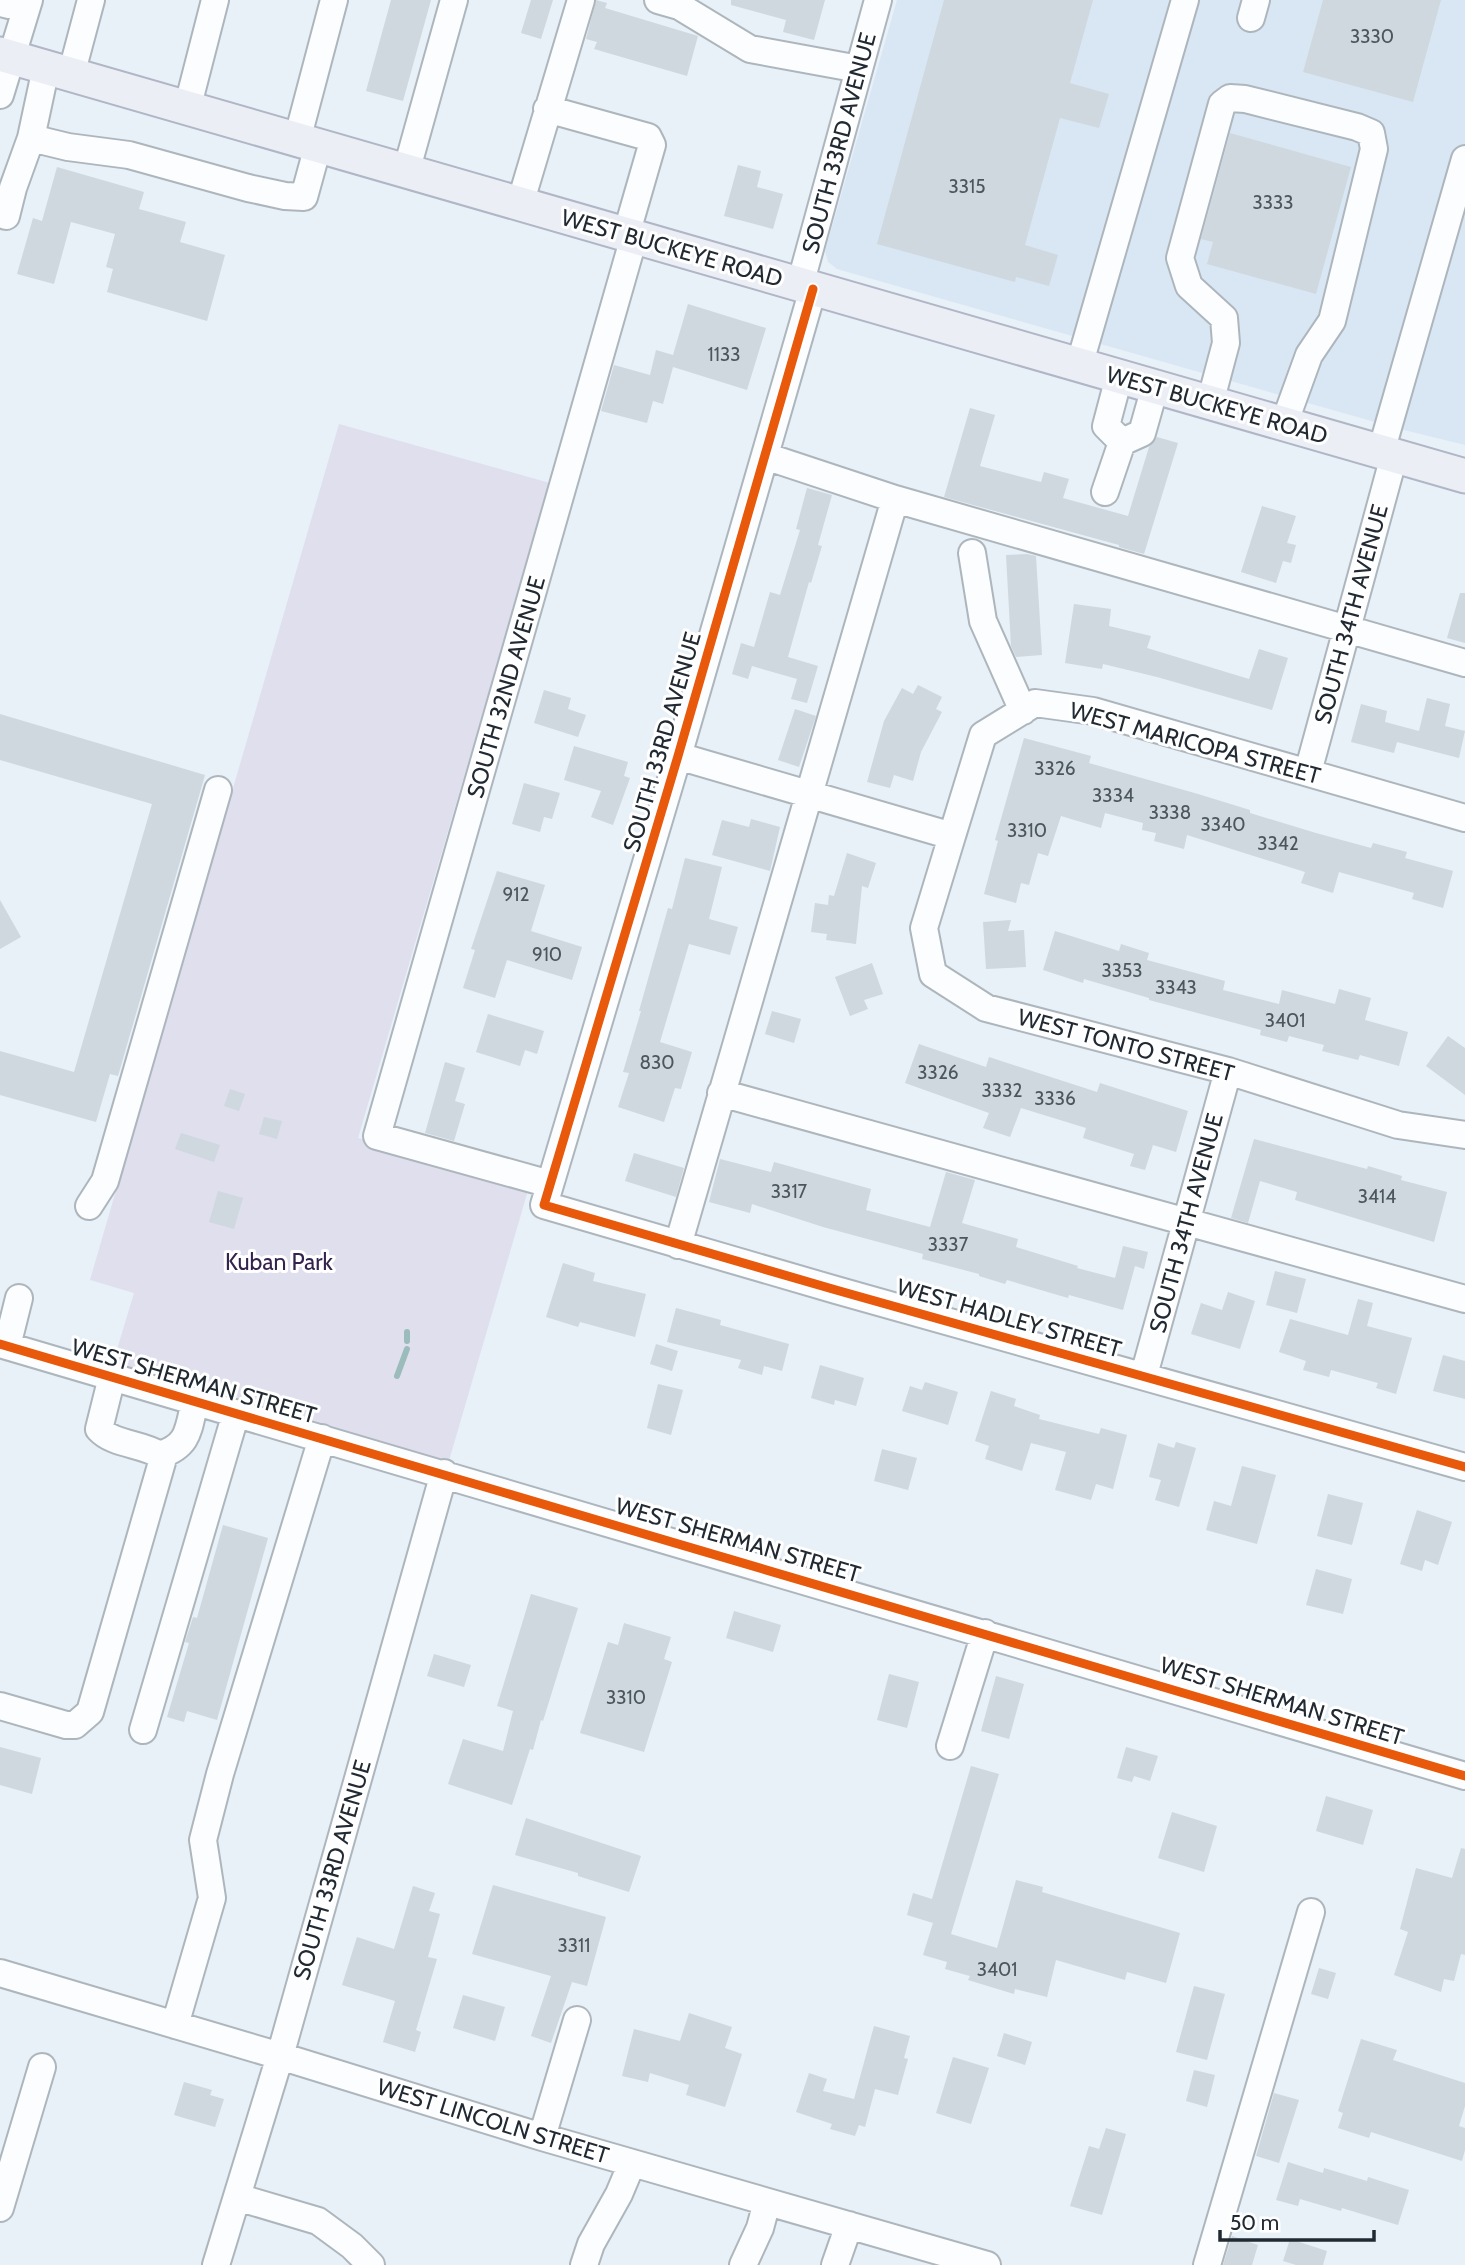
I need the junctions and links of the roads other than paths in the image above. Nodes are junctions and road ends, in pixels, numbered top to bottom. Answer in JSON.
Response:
{"nodes":[{"id":1,"x":91,"y":0,"type":"edge"},
{"id":2,"x":215,"y":0,"type":"edge"},
{"id":3,"x":334,"y":0,"type":"edge"},
{"id":4,"x":454,"y":0,"type":"edge"},
{"id":5,"x":581,"y":0,"type":"edge"},
{"id":6,"x":657,"y":0,"type":"edge"},
{"id":7,"x":878,"y":0,"type":"edge"},
{"id":8,"x":1185,"y":0,"type":"edge"},
{"id":9,"x":0,"y":3,"type":"edge"},
{"id":10,"x":16,"y":8,"type":"edge"},
{"id":11,"x":6,"y":56,"type":"edge"},
{"id":12,"x":859,"y":69,"type":"junction"},
{"id":13,"x":58,"y":72,"type":"junction"},
{"id":14,"x":0,"y":95,"type":"edge"},
{"id":15,"x":187,"y":108,"type":"junction"},
{"id":16,"x":547,"y":109,"type":"junction"},
{"id":17,"x":31,"y":138,"type":"junction"},
{"id":18,"x":308,"y":143,"type":"junction"},
{"id":19,"x":1465,"y":159,"type":"edge"},
{"id":20,"x":406,"y":172,"type":"junction"},
{"id":21,"x":520,"y":204,"type":"junction"},
{"id":22,"x":6,"y":215,"type":"dead end"},
{"id":23,"x":630,"y":236,"type":"junction"},
{"id":24,"x":806,"y":287,"type":"junction"},
{"id":25,"x":1079,"y":366,"type":"junction"},
{"id":26,"x":1119,"y":377,"type":"junction"},
{"id":27,"x":1155,"y":387,"type":"junction"},
{"id":28,"x":1210,"y":403,"type":"junction"},
{"id":29,"x":1284,"y":424,"type":"junction"},
{"id":30,"x":1122,"y":442,"type":"junction"},
{"id":31,"x":1388,"y":454,"type":"junction"},
{"id":32,"x":765,"y":457,"type":"junction"},
{"id":33,"x":1465,"y":476,"type":"edge"},
{"id":34,"x":1105,"y":492,"type":"dead end"},
{"id":35,"x":895,"y":499,"type":"junction"},
{"id":36,"x":972,"y":553,"type":"dead end"},
{"id":37,"x":1347,"y":629,"type":"junction"},
{"id":38,"x":1465,"y":663,"type":"edge"},
{"id":39,"x":1023,"y":711,"type":"junction"},
{"id":40,"x":678,"y":756,"type":"junction"},
{"id":41,"x":1308,"y":772,"type":"junction"},
{"id":42,"x":218,"y":790,"type":"dead end"},
{"id":43,"x":808,"y":793,"type":"junction"},
{"id":44,"x":1465,"y":818,"type":"edge"},
{"id":45,"x":952,"y":836,"type":"junction"},
{"id":46,"x":1228,"y":1071,"type":"junction"},
{"id":47,"x":721,"y":1093,"type":"junction"},
{"id":48,"x":1465,"y":1135,"type":"edge"},
{"id":49,"x":377,"y":1136,"type":"joint"},
{"id":50,"x":547,"y":1195,"type":"junction"},
{"id":51,"x":89,"y":1206,"type":"dead end"},
{"id":52,"x":1186,"y":1223,"type":"junction"},
{"id":53,"x":678,"y":1245,"type":"junction"},
{"id":54,"x":19,"y":1298,"type":"dead end"},
{"id":55,"x":1465,"y":1299,"type":"edge"},
{"id":56,"x":3,"y":1345,"type":"edge"},
{"id":57,"x":1144,"y":1375,"type":"junction"},
{"id":58,"x":112,"y":1377,"type":"junction"},
{"id":59,"x":195,"y":1401,"type":"junction"},
{"id":60,"x":236,"y":1413,"type":"junction"},
{"id":61,"x":322,"y":1438,"type":"junction"},
{"id":62,"x":160,"y":1455,"type":"junction"},
{"id":63,"x":1465,"y":1467,"type":"edge"},
{"id":64,"x":444,"y":1473,"type":"junction"},
{"id":65,"x":985,"y":1633,"type":"junction"},
{"id":66,"x":0,"y":1706,"type":"edge"},
{"id":67,"x":143,"y":1730,"type":"dead end"},
{"id":68,"x":950,"y":1746,"type":"dead end"},
{"id":69,"x":1465,"y":1776,"type":"edge"},
{"id":70,"x":1311,"y":1912,"type":"dead end"},
{"id":71,"x":0,"y":1973,"type":"edge"},
{"id":72,"x":577,"y":2020,"type":"dead end"},
{"id":73,"x":175,"y":2025,"type":"junction"},
{"id":74,"x":280,"y":2056,"type":"junction"},
{"id":75,"x":42,"y":2067,"type":"dead end"},
{"id":76,"x":542,"y":2137,"type":"junction"},
{"id":77,"x":632,"y":2163,"type":"junction"},
{"id":78,"x":237,"y":2197,"type":"junction"},
{"id":79,"x":767,"y":2202,"type":"junction"},
{"id":80,"x":0,"y":2208,"type":"edge"},
{"id":81,"x":849,"y":2225,"type":"junction"},
{"id":82,"x":942,"y":2259,"type":"edge"},
{"id":83,"x":362,"y":2261,"type":"edge"},
{"id":84,"x":216,"y":2265,"type":"edge"},
{"id":85,"x":584,"y":2265,"type":"edge"},
{"id":86,"x":743,"y":2265,"type":"edge"},
{"id":87,"x":835,"y":2265,"type":"edge"},
{"id":88,"x":987,"y":2265,"type":"edge"},
{"id":89,"x":1207,"y":2265,"type":"edge"}],
"edges":[{"from":1,"to":13,"type":"street"},
{"from":2,"to":15,"type":"street"},
{"from":3,"to":18,"type":"street"},
{"from":4,"to":20,"type":"street"},
{"from":5,"to":16,"type":"street"},
{"from":6,"to":12,"type":"street"},
{"from":7,"to":12,"type":"street","name":"SOUTH 33RD AVENUE"},
{"from":8,"to":25,"type":"street"},
{"from":9,"to":10,"type":"street"},
{"from":10,"to":11,"type":"street"},
{"from":11,"to":13,"type":"main road","name":"WEST BUCKEYE ROAD"},
{"from":11,"to":14,"type":"street"},
{"from":12,"to":24,"type":"street","name":"SOUTH 33RD AVENUE"},
{"from":13,"to":15,"type":"main road","name":"WEST BUCKEYE ROAD"},
{"from":13,"to":17,"type":"street"},
{"from":15,"to":18,"type":"main road","name":"WEST BUCKEYE ROAD"},
{"from":16,"to":21,"type":"street"},
{"from":16,"to":23,"type":"street","name":"SOUTH 32ND AVENUE"},
{"from":17,"to":18,"type":"street"},
{"from":17,"to":22,"type":"street"},
{"from":18,"to":20,"type":"main road","name":"WEST BUCKEYE ROAD"},
{"from":19,"to":31,"type":"street","name":"SOUTH 34TH AVENUE"},
{"from":20,"to":21,"type":"main road","name":"WEST BUCKEYE ROAD"},
{"from":21,"to":23,"type":"main road","name":"WEST BUCKEYE ROAD"},
{"from":23,"to":24,"type":"main road","name":"WEST BUCKEYE ROAD"},
{"from":23,"to":49,"type":"street","name":"SOUTH 32ND AVENUE"},
{"from":24,"to":25,"type":"main road","name":"WEST BUCKEYE ROAD"},
{"from":24,"to":32,"type":"street","name":"SOUTH 33RD AVENUE"},
{"from":25,"to":26,"type":"main road","name":"WEST BUCKEYE ROAD"},
{"from":26,"to":27,"type":"main road","name":"WEST BUCKEYE ROAD"},
{"from":26,"to":30,"type":"street"},
{"from":27,"to":28,"type":"main road","name":"WEST BUCKEYE ROAD"},
{"from":27,"to":30,"type":"street"},
{"from":28,"to":29,"type":"main road","name":"WEST BUCKEYE ROAD"},
{"from":28,"to":29,"type":"street"},
{"from":29,"to":31,"type":"main road","name":"WEST BUCKEYE ROAD"},
{"from":30,"to":34,"type":"street"},
{"from":31,"to":33,"type":"main road","name":"WEST BUCKEYE ROAD"},
{"from":31,"to":37,"type":"street","name":"SOUTH 34TH AVENUE"},
{"from":32,"to":35,"type":"street"},
{"from":32,"to":40,"type":"street","name":"SOUTH 33RD AVENUE"},
{"from":35,"to":37,"type":"street"},
{"from":35,"to":43,"type":"street"},
{"from":36,"to":39,"type":"street"},
{"from":37,"to":38,"type":"street"},
{"from":37,"to":41,"type":"street","name":"SOUTH 34TH AVENUE"},
{"from":39,"to":41,"type":"street","name":"WEST MARICOPA STREET"},
{"from":39,"to":45,"type":"street","name":"WEST MARICOPA STREET"},
{"from":40,"to":43,"type":"street"},
{"from":40,"to":50,"type":"street","name":"SOUTH 33RD AVENUE"},
{"from":41,"to":44,"type":"street","name":"WEST MARICOPA STREET"},
{"from":42,"to":51,"type":"street"},
{"from":43,"to":45,"type":"street"},
{"from":43,"to":47,"type":"street"},
{"from":45,"to":46,"type":"street","name":"WEST TONTO STREET"},
{"from":46,"to":48,"type":"street","name":"WEST TONTO STREET"},
{"from":46,"to":52,"type":"street","name":"SOUTH 34TH AVENUE"},
{"from":47,"to":52,"type":"street"},
{"from":47,"to":53,"type":"street"},
{"from":49,"to":50,"type":"street","name":"WEST HADLEY STREET"},
{"from":50,"to":53,"type":"street","name":"WEST HADLEY STREET"},
{"from":52,"to":55,"type":"street"},
{"from":52,"to":57,"type":"street","name":"SOUTH 34TH AVENUE"},
{"from":53,"to":57,"type":"street","name":"WEST HADLEY STREET"},
{"from":54,"to":56,"type":"street"},
{"from":56,"to":58,"type":"street","name":"WEST SHERMAN STREET"},
{"from":57,"to":63,"type":"street","name":"WEST HADLEY STREET"},
{"from":58,"to":59,"type":"street","name":"WEST SHERMAN STREET"},
{"from":58,"to":62,"type":"street"},
{"from":59,"to":60,"type":"street","name":"WEST SHERMAN STREET"},
{"from":59,"to":62,"type":"street"},
{"from":60,"to":61,"type":"street","name":"WEST SHERMAN STREET"},
{"from":60,"to":67,"type":"street"},
{"from":61,"to":64,"type":"street","name":"WEST SHERMAN STREET"},
{"from":61,"to":73,"type":"street"},
{"from":62,"to":66,"type":"street"},
{"from":64,"to":65,"type":"street","name":"WEST SHERMAN STREET"},
{"from":64,"to":74,"type":"street","name":"SOUTH 33RD AVENUE"},
{"from":65,"to":68,"type":"street"},
{"from":65,"to":69,"type":"street","name":"WEST SHERMAN STREET"},
{"from":70,"to":89,"type":"street"},
{"from":71,"to":73,"type":"street","name":"WEST LINCOLN STREET"},
{"from":72,"to":76,"type":"street"},
{"from":73,"to":74,"type":"street","name":"WEST LINCOLN STREET"},
{"from":74,"to":76,"type":"street","name":"WEST LINCOLN STREET"},
{"from":74,"to":78,"type":"street","name":"SOUTH 33RD AVENUE"},
{"from":75,"to":80,"type":"street"},
{"from":76,"to":77,"type":"street","name":"WEST LINCOLN STREET"},
{"from":77,"to":79,"type":"street","name":"WEST LINCOLN STREET"},
{"from":77,"to":85,"type":"street"},
{"from":78,"to":83,"type":"street"},
{"from":78,"to":84,"type":"street","name":"SOUTH 33RD AVENUE"},
{"from":79,"to":81,"type":"street","name":"WEST LINCOLN STREET"},
{"from":79,"to":86,"type":"street"},
{"from":81,"to":82,"type":"street","name":"WEST LINCOLN STREET"},
{"from":81,"to":87,"type":"street"},
{"from":82,"to":88,"type":"street","name":"WEST LINCOLN STREET"}]}
